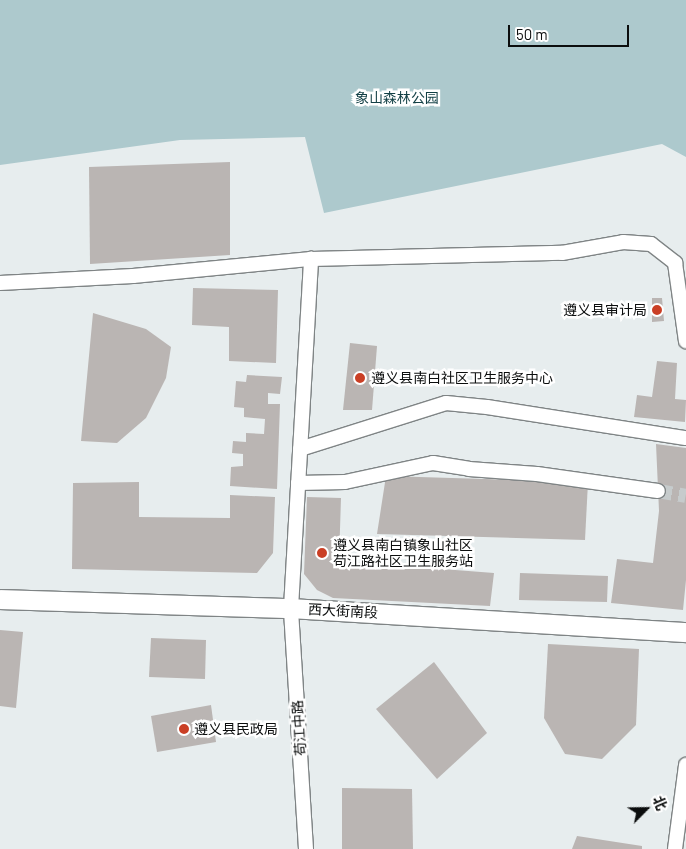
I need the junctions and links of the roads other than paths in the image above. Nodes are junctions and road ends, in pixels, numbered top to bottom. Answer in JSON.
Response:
{"nodes":[{"id":1,"x":311,"y":259,"type":"junction"},
{"id":2,"x":0,"y":283,"type":"edge"},
{"id":3,"x":686,"y":341,"type":"edge"},
{"id":4,"x":686,"y":438,"type":"edge"},
{"id":5,"x":300,"y":449,"type":"junction"},
{"id":6,"x":298,"y":483,"type":"junction"},
{"id":7,"x":658,"y":491,"type":"tunnel mouth"},
{"id":8,"x":0,"y":599,"type":"edge"},
{"id":9,"x":291,"y":608,"type":"junction"},
{"id":10,"x":686,"y":632,"type":"edge"},
{"id":11,"x":686,"y":764,"type":"edge"},
{"id":12,"x":306,"y":849,"type":"edge"},
{"id":13,"x":676,"y":849,"type":"edge"}],
"edges":[{"from":1,"to":2,"type":"street"},
{"from":1,"to":3,"type":"street"},
{"from":1,"to":5,"type":"street","name":"苟江中路"},
{"from":4,"to":5,"type":"street"},
{"from":5,"to":6,"type":"street","name":"苟江中路"},
{"from":6,"to":7,"type":"street"},
{"from":6,"to":9,"type":"street","name":"苟江中路"},
{"from":8,"to":9,"type":"main road","name":"西大街南段"},
{"from":9,"to":10,"type":"main road","name":"西大街南段"},
{"from":9,"to":12,"type":"street","name":"苟江中路"},
{"from":11,"to":13,"type":"street"}]}
